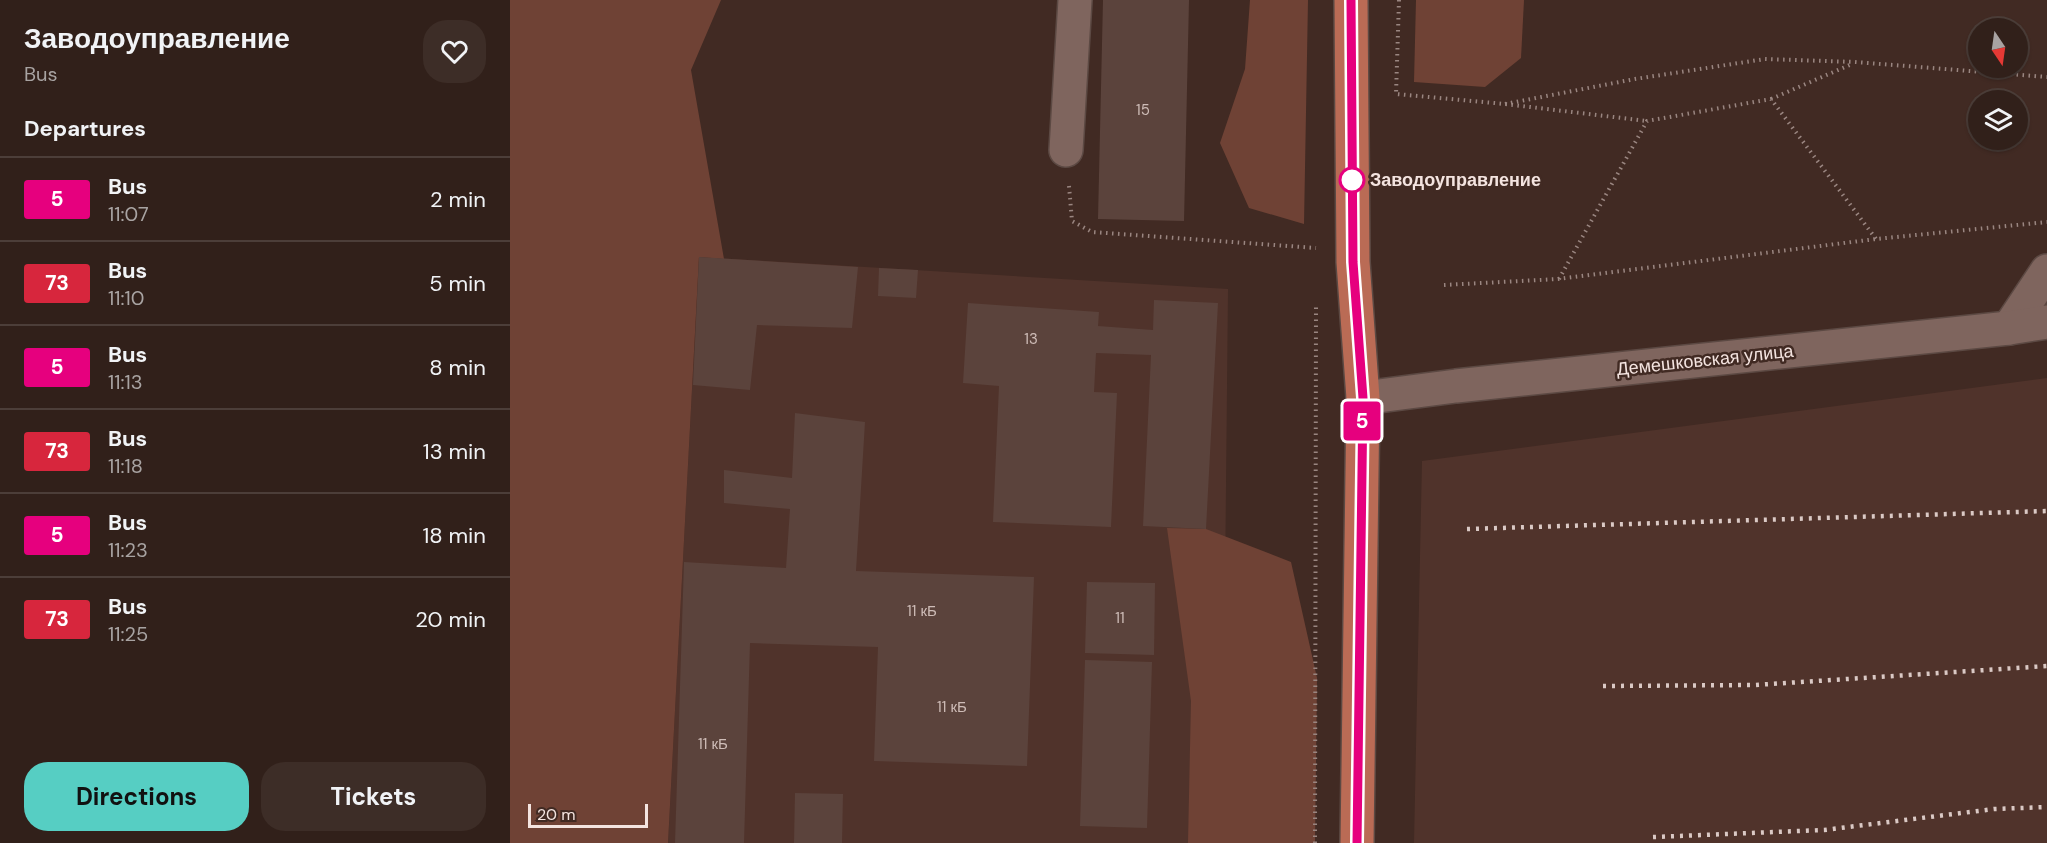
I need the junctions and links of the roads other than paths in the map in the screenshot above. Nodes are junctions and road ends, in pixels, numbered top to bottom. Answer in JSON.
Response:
{"nodes":[{"id":1,"x":1075,"y":0,"type":"edge"},
{"id":2,"x":1351,"y":0,"type":"edge"},
{"id":3,"x":1066,"y":150,"type":"road end"},
{"id":4,"x":2047,"y":271,"type":"edge"},
{"id":5,"x":2047,"y":322,"type":"edge"},
{"id":6,"x":2009,"y":328,"type":"junction"},
{"id":7,"x":1363,"y":398,"type":"junction"},
{"id":8,"x":1357,"y":843,"type":"edge"}],
"edges":[{"from":1,"to":3,"type":"street"},
{"from":2,"to":7,"type":"main road"},
{"from":4,"to":6,"type":"street"},
{"from":5,"to":6,"type":"street","name":"Демешковская улица"},
{"from":6,"to":7,"type":"street","name":"Демешковская улица"},
{"from":7,"to":8,"type":"main road"}]}
